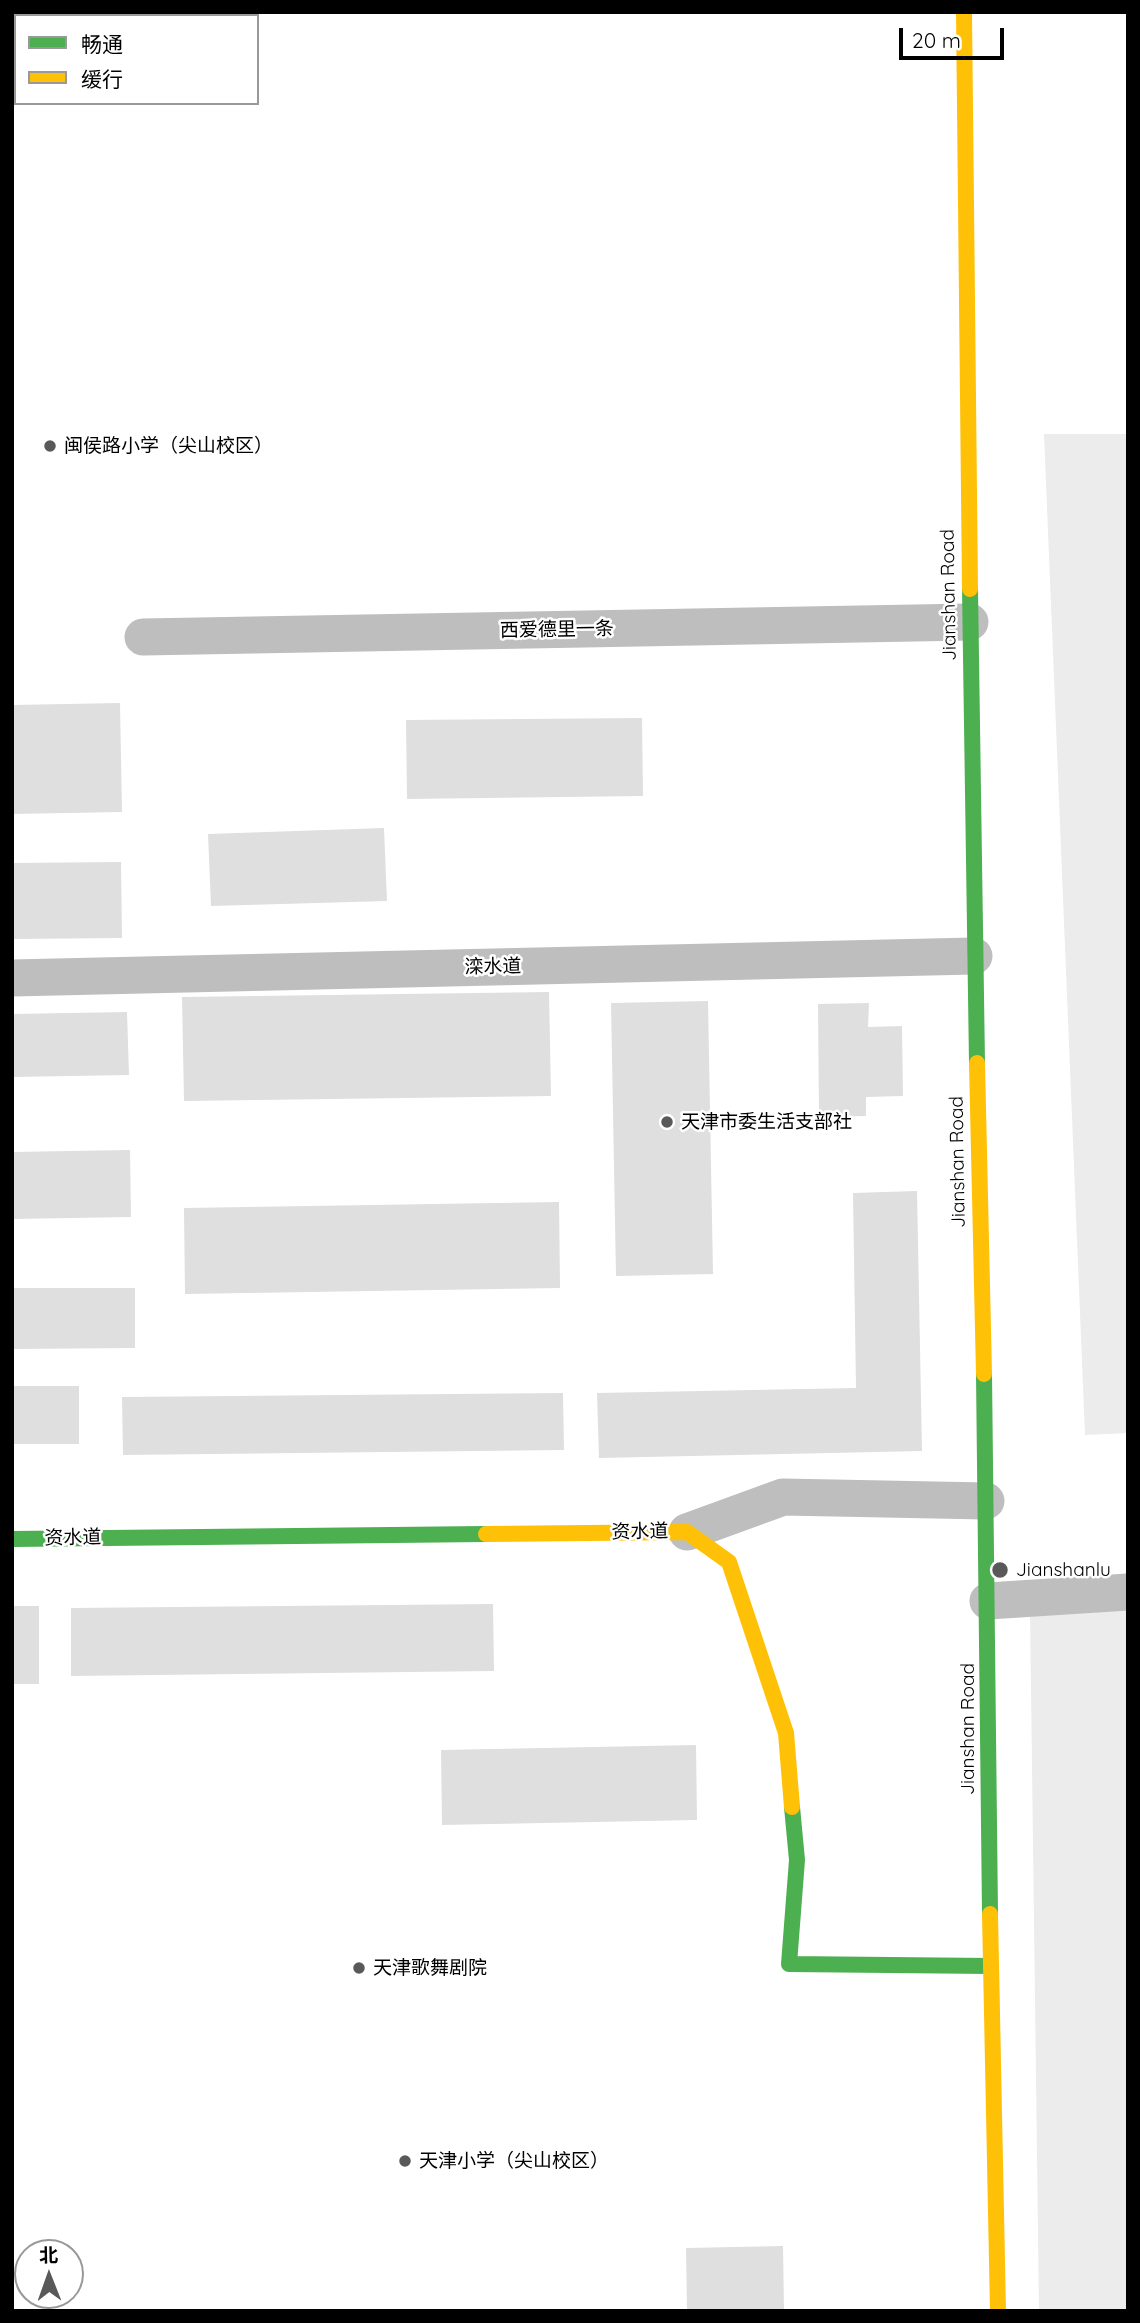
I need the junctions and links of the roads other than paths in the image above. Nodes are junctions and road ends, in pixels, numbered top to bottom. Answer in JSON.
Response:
{"nodes":[{"id":1,"x":964,"y":12,"type":"edge"},
{"id":2,"x":970,"y":622,"type":"junction"},
{"id":3,"x":143,"y":637,"type":"dead end"},
{"id":4,"x":974,"y":956,"type":"junction"},
{"id":5,"x":12,"y":978,"type":"edge"},
{"id":6,"x":986,"y":1501,"type":"junction"},
{"id":7,"x":687,"y":1532,"type":"junction"},
{"id":8,"x":12,"y":1539,"type":"edge"},
{"id":9,"x":1128,"y":1592,"type":"edge"},
{"id":10,"x":988,"y":1601,"type":"junction"},
{"id":11,"x":991,"y":1966,"type":"junction"},
{"id":12,"x":998,"y":2311,"type":"edge"}],
"edges":[{"from":1,"to":2,"type":"main road","name":"Jianshan Road"},
{"from":2,"to":3,"type":"street","name":"西爱德里一条"},
{"from":2,"to":4,"type":"main road","name":"Jianshan Road"},
{"from":4,"to":5,"type":"street","name":"滦水道"},
{"from":4,"to":6,"type":"main road","name":"Jianshan Road"},
{"from":6,"to":7,"type":"street"},
{"from":6,"to":10,"type":"main road","name":"Jianshan Road"},
{"from":7,"to":8,"type":"main road","name":"资水道"},
{"from":7,"to":11,"type":"main road","name":"资水道"},
{"from":9,"to":10,"type":"street"},
{"from":10,"to":11,"type":"main road","name":"Jianshan Road"},
{"from":11,"to":12,"type":"main road","name":"Jianshan Road"}]}
